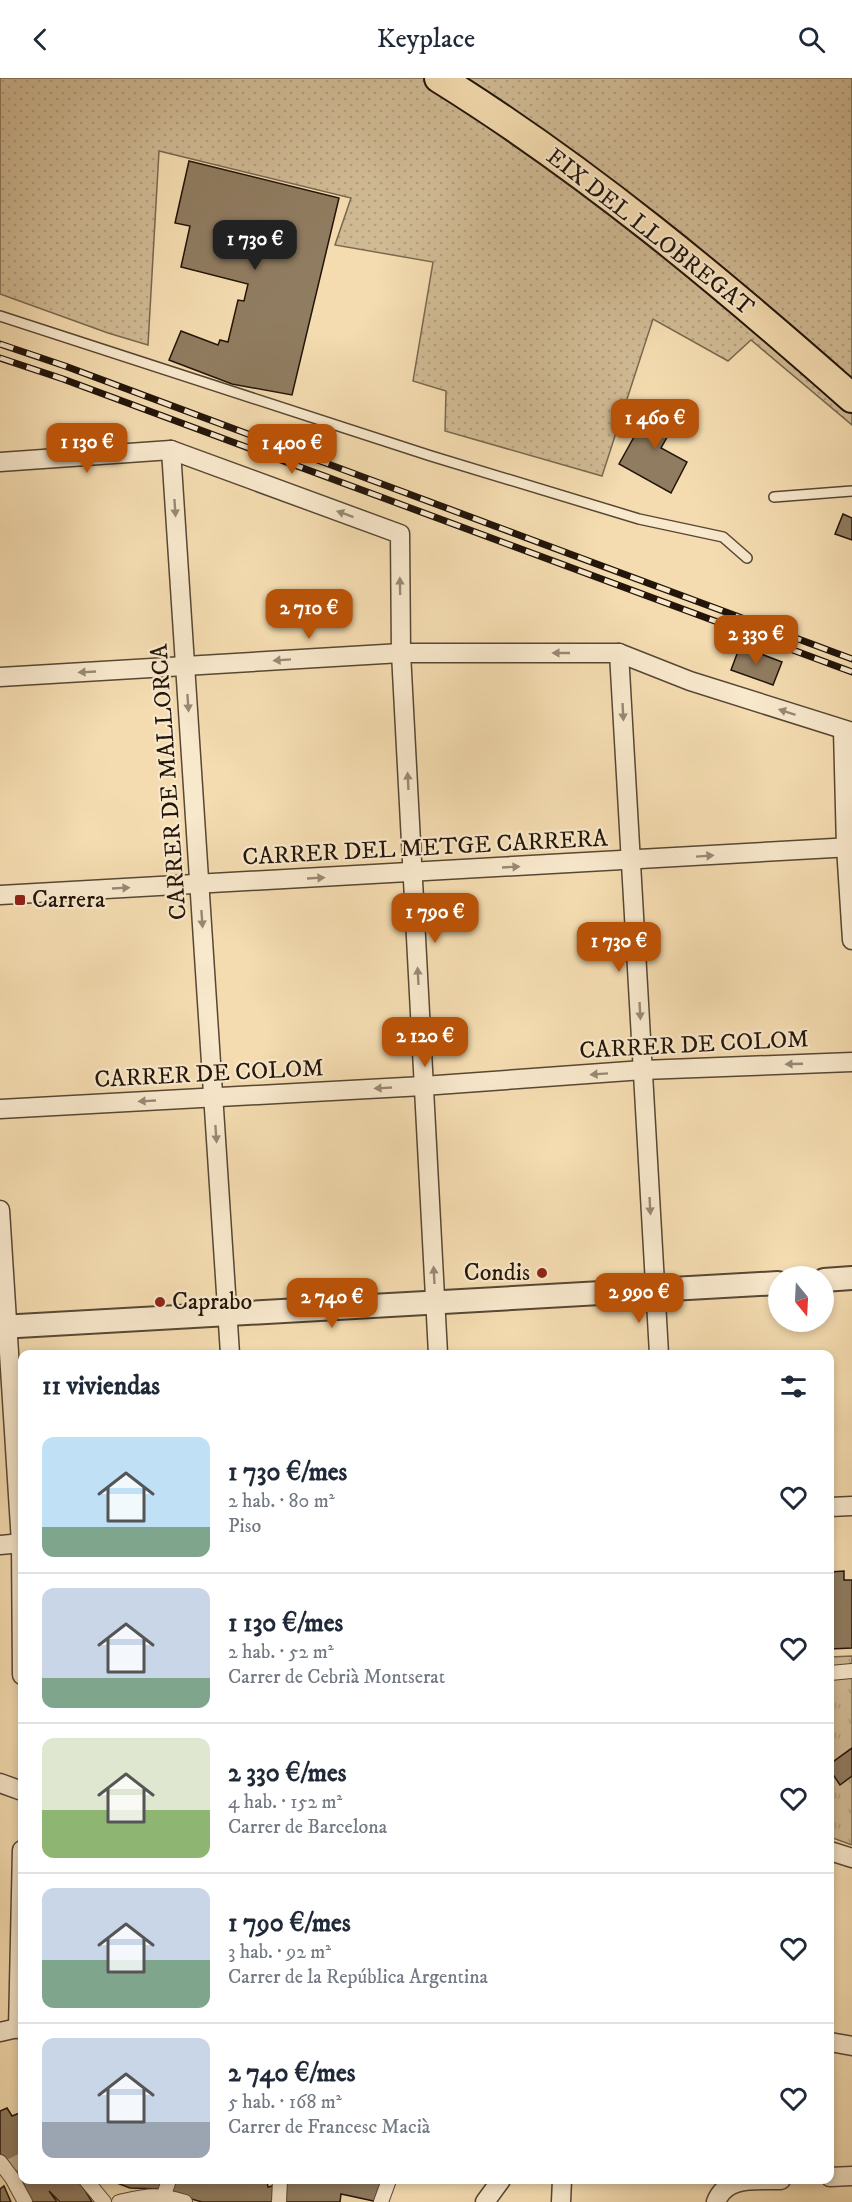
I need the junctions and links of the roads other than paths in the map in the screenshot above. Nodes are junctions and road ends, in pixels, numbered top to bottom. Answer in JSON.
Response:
{"nodes":[{"id":1,"x":439,"y":78,"type":"edge"},
{"id":2,"x":0,"y":316,"type":"edge"},
{"id":3,"x":852,"y":398,"type":"edge"},
{"id":4,"x":171,"y":450,"type":"junction"},
{"id":5,"x":0,"y":462,"type":"edge"},
{"id":6,"x":852,"y":491,"type":"edge"},
{"id":7,"x":774,"y":497,"type":"dead end"},
{"id":8,"x":747,"y":558,"type":"dead end"},
{"id":9,"x":401,"y":652,"type":"junction"},
{"id":10,"x":619,"y":653,"type":"junction"},
{"id":11,"x":185,"y":666,"type":"junction"},
{"id":12,"x":0,"y":676,"type":"edge"},
{"id":13,"x":848,"y":731,"type":"edge"},
{"id":14,"x":849,"y":847,"type":"edge"},
{"id":15,"x":631,"y":860,"type":"junction"},
{"id":16,"x":414,"y":872,"type":"junction"},
{"id":17,"x":200,"y":884,"type":"junction"},
{"id":18,"x":0,"y":895,"type":"edge"},
{"id":19,"x":852,"y":940,"type":"edge"},
{"id":20,"x":852,"y":1062,"type":"edge"},
{"id":21,"x":643,"y":1070,"type":"junction"},
{"id":22,"x":423,"y":1086,"type":"junction"},
{"id":23,"x":214,"y":1098,"type":"junction"},
{"id":24,"x":0,"y":1109,"type":"edge"},
{"id":25,"x":0,"y":1210,"type":"edge"},
{"id":26,"x":852,"y":1278,"type":"edge"},
{"id":27,"x":834,"y":1279,"type":"edge"},
{"id":28,"x":768,"y":1284,"type":"edge"},
{"id":29,"x":655,"y":1291,"type":"junction"},
{"id":30,"x":435,"y":1303,"type":"junction"},
{"id":31,"x":228,"y":1314,"type":"junction"},
{"id":32,"x":3,"y":1326,"type":"edge"},
{"id":33,"x":230,"y":1350,"type":"edge"},
{"id":34,"x":438,"y":1350,"type":"edge"},
{"id":35,"x":659,"y":1350,"type":"edge"},
{"id":36,"x":18,"y":1497,"type":"edge"},
{"id":37,"x":852,"y":1506,"type":"edge"},
{"id":38,"x":834,"y":1507,"type":"edge"},
{"id":39,"x":18,"y":1543,"type":"edge"},
{"id":40,"x":0,"y":1545,"type":"edge"},
{"id":41,"x":852,"y":1671,"type":"edge"},
{"id":42,"x":834,"y":1673,"type":"edge"},
{"id":43,"x":0,"y":1783,"type":"edge"},
{"id":44,"x":18,"y":1790,"type":"edge"},
{"id":45,"x":834,"y":1852,"type":"edge"},
{"id":46,"x":852,"y":1858,"type":"edge"},
{"id":47,"x":18,"y":2028,"type":"edge"},
{"id":48,"x":0,"y":2032,"type":"edge"},
{"id":49,"x":834,"y":2043,"type":"edge"},
{"id":50,"x":852,"y":2046,"type":"edge"},
{"id":51,"x":7,"y":2169,"type":"edge"},
{"id":52,"x":852,"y":2176,"type":"edge"},
{"id":53,"x":834,"y":2177,"type":"edge"},
{"id":54,"x":89,"y":2184,"type":"edge"},
{"id":55,"x":168,"y":2184,"type":"edge"},
{"id":56,"x":280,"y":2184,"type":"edge"},
{"id":57,"x":388,"y":2184,"type":"edge"},
{"id":58,"x":498,"y":2184,"type":"edge"},
{"id":59,"x":562,"y":2184,"type":"edge"},
{"id":60,"x":732,"y":2184,"type":"edge"},
{"id":61,"x":0,"y":2186,"type":"edge"},
{"id":62,"x":164,"y":2195,"type":"junction"},
{"id":63,"x":25,"y":2202,"type":"edge"},
{"id":64,"x":104,"y":2202,"type":"edge"},
{"id":65,"x":119,"y":2202,"type":"edge"},
{"id":66,"x":185,"y":2202,"type":"edge"},
{"id":67,"x":279,"y":2202,"type":"edge"},
{"id":68,"x":381,"y":2202,"type":"edge"},
{"id":69,"x":485,"y":2202,"type":"edge"},
{"id":70,"x":561,"y":2202,"type":"edge"},
{"id":71,"x":716,"y":2202,"type":"edge"}],
"edges":[{"from":1,"to":3,"type":"highway","name":"EIX DEL LLOBREGAT"},
{"from":2,"to":8,"type":"lane"},
{"from":4,"to":5,"type":"street"},
{"from":9,"to":4,"type":"street","one_way":true},
{"from":4,"to":11,"type":"street","name":"CARRER DE MALLORCA","one_way":true},
{"from":6,"to":7,"type":"lane"},
{"from":10,"to":9,"type":"street","one_way":true},
{"from":9,"to":11,"type":"street","one_way":true},
{"from":16,"to":9,"type":"street","one_way":true},
{"from":13,"to":10,"type":"street","one_way":true},
{"from":10,"to":15,"type":"street","one_way":true},
{"from":11,"to":12,"type":"street","one_way":true},
{"from":11,"to":17,"type":"street","name":"CARRER DE MALLORCA","one_way":true},
{"from":13,"to":14,"type":"street"},
{"from":15,"to":14,"type":"street","name":"CARRER DEL METGE CARRERA","one_way":true},
{"from":14,"to":19,"type":"street"},
{"from":16,"to":15,"type":"street","name":"CARRER DEL METGE CARRERA","one_way":true},
{"from":15,"to":21,"type":"street","one_way":true},
{"from":17,"to":16,"type":"street","name":"CARRER DEL METGE CARRERA","one_way":true},
{"from":22,"to":16,"type":"street","one_way":true},
{"from":18,"to":17,"type":"street","name":"CARRER DEL METGE CARRERA","one_way":true},
{"from":17,"to":23,"type":"street","name":"CARRER DE MALLORCA","one_way":true},
{"from":20,"to":21,"type":"street","name":"CARRER DE COLOM","one_way":true},
{"from":21,"to":22,"type":"street","name":"CARRER DE COLOM","one_way":true},
{"from":21,"to":29,"type":"street","one_way":true},
{"from":22,"to":23,"type":"street","name":"CARRER DE COLOM","one_way":true},
{"from":30,"to":22,"type":"street","one_way":true},
{"from":23,"to":24,"type":"street","name":"CARRER DE COLOM","one_way":true},
{"from":23,"to":31,"type":"street","name":"CARRER DE MALLORCA","one_way":true},
{"from":25,"to":32,"type":"street"},
{"from":26,"to":27,"type":"street"},
{"from":28,"to":29,"type":"street"},
{"from":29,"to":30,"type":"street"},
{"from":29,"to":35,"type":"street"},
{"from":30,"to":31,"type":"street"},
{"from":30,"to":34,"type":"street"},
{"from":31,"to":32,"type":"street"},
{"from":31,"to":33,"type":"street","name":"CARRER DE MALLORCA"},
{"from":32,"to":36,"type":"street"},
{"from":37,"to":38,"type":"street"},
{"from":39,"to":40,"type":"street"},
{"from":41,"to":42,"type":"street"},
{"from":43,"to":44,"type":"street"},
{"from":45,"to":46,"type":"street"},
{"from":47,"to":48,"type":"street"},
{"from":49,"to":50,"type":"street"},
{"from":51,"to":61,"type":"street"},
{"from":51,"to":63,"type":"street"},
{"from":52,"to":53,"type":"street"},
{"from":54,"to":64,"type":"street"},
{"from":55,"to":62,"type":"street"},
{"from":56,"to":67,"type":"street"},
{"from":57,"to":68,"type":"street"},
{"from":58,"to":69,"type":"street"},
{"from":59,"to":70,"type":"street"},
{"from":60,"to":71,"type":"street"},
{"from":62,"to":65,"type":"street"},
{"from":62,"to":66,"type":"street"}]}
